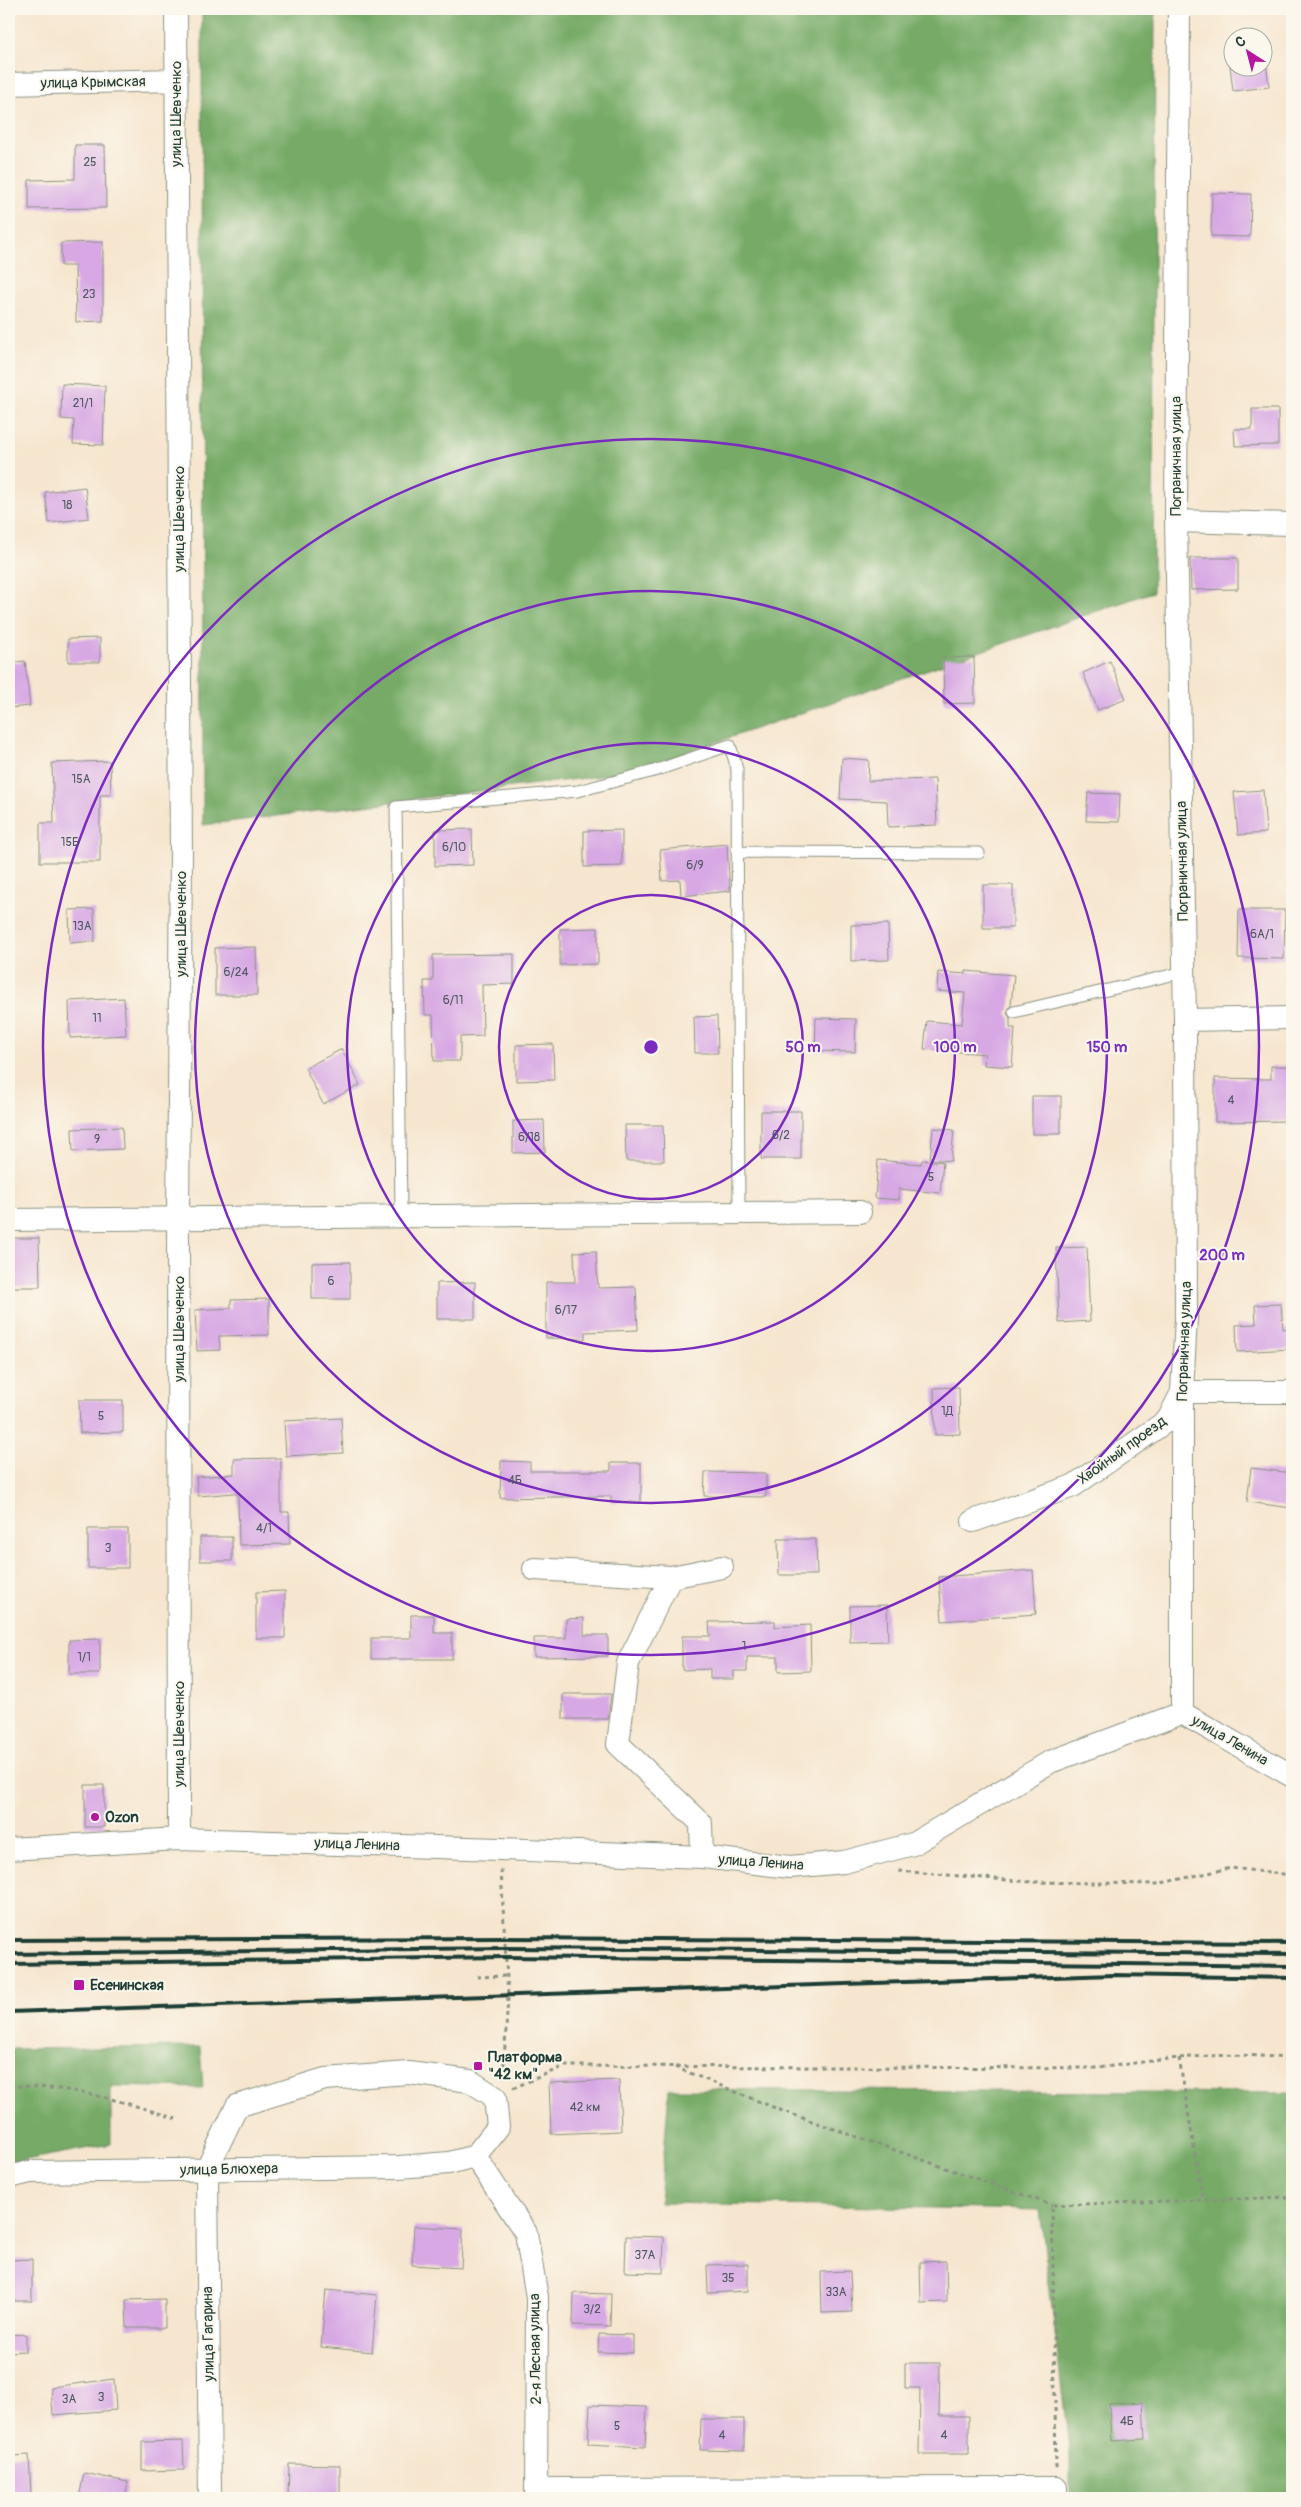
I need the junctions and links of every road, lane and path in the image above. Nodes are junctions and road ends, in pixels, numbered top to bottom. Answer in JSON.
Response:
{"nodes":[{"id":1,"x":176,"y":9,"type":"edge"},
{"id":2,"x":1179,"y":9,"type":"edge"},
{"id":3,"x":176,"y":80,"type":"junction"},
{"id":4,"x":9,"y":84,"type":"edge"},
{"id":5,"x":1176,"y":521,"type":"junction"},
{"id":6,"x":1292,"y":524,"type":"edge"},
{"id":7,"x":737,"y":852,"type":"junction"},
{"id":8,"x":979,"y":853,"type":"dead end"},
{"id":9,"x":1184,"y":972,"type":"junction"},
{"id":10,"x":1014,"y":1012,"type":"dead end"},
{"id":11,"x":1292,"y":1018,"type":"edge"},
{"id":12,"x":1185,"y":1020,"type":"junction"},
{"id":13,"x":402,"y":1211,"type":"dead end"},
{"id":14,"x":860,"y":1212,"type":"dead end"},
{"id":15,"x":739,"y":1214,"type":"junction"},
{"id":16,"x":178,"y":1218,"type":"junction"},
{"id":17,"x":9,"y":1220,"type":"edge"},
{"id":18,"x":1182,"y":1392,"type":"junction"},
{"id":19,"x":1292,"y":1392,"type":"edge"},
{"id":20,"x":973,"y":1520,"type":"dead end"},
{"id":21,"x":722,"y":1567,"type":"dead end"},
{"id":22,"x":534,"y":1569,"type":"dead end"},
{"id":23,"x":672,"y":1577,"type":"junction"},
{"id":24,"x":1182,"y":1713,"type":"junction"},
{"id":25,"x":1292,"y":1776,"type":"edge"},
{"id":26,"x":179,"y":1839,"type":"junction"},
{"id":27,"x":9,"y":1848,"type":"edge"},
{"id":28,"x":500,"y":1849,"type":"junction"},
{"id":29,"x":702,"y":1857,"type":"junction"},
{"id":30,"x":889,"y":1870,"type":"dead end"},
{"id":31,"x":1292,"y":1875,"type":"edge"},
{"id":32,"x":507,"y":1976,"type":"junction"},
{"id":33,"x":477,"y":1977,"type":"dead end"},
{"id":34,"x":1179,"y":2057,"type":"junction"},
{"id":35,"x":1292,"y":2059,"type":"edge"},
{"id":36,"x":673,"y":2066,"type":"junction"},
{"id":37,"x":9,"y":2086,"type":"edge"},
{"id":38,"x":494,"y":2097,"type":"junction"},
{"id":39,"x":176,"y":2119,"type":"dead end"},
{"id":40,"x":475,"y":2156,"type":"junction"},
{"id":41,"x":206,"y":2170,"type":"junction"},
{"id":42,"x":9,"y":2177,"type":"edge"},
{"id":43,"x":1292,"y":2197,"type":"edge"},
{"id":44,"x":1203,"y":2200,"type":"junction"},
{"id":45,"x":1052,"y":2205,"type":"junction"},
{"id":46,"x":1056,"y":2493,"type":"edge"},
{"id":47,"x":536,"y":2494,"type":"edge"},
{"id":48,"x":210,"y":2498,"type":"edge"}],
"edges":[{"from":1,"to":3,"type":"street","name":"улица Шевченко"},
{"from":2,"to":5,"type":"street","name":"Пограничная улица"},
{"from":3,"to":4,"type":"street","name":"улица Крымская"},
{"from":3,"to":16,"type":"street","name":"улица Шевченко"},
{"from":5,"to":6,"type":"street"},
{"from":5,"to":9,"type":"street","name":"Пограничная улица"},
{"from":7,"to":8,"type":"lane"},
{"from":7,"to":13,"type":"lane"},
{"from":7,"to":15,"type":"lane"},
{"from":9,"to":10,"type":"lane"},
{"from":9,"to":12,"type":"street","name":"Пограничная улица"},
{"from":11,"to":12,"type":"street"},
{"from":12,"to":18,"type":"street","name":"Пограничная улица"},
{"from":14,"to":15,"type":"street"},
{"from":15,"to":16,"type":"street"},
{"from":16,"to":17,"type":"street"},
{"from":16,"to":26,"type":"street","name":"улица Шевченко"},
{"from":18,"to":19,"type":"street"},
{"from":18,"to":20,"type":"street","name":"Хвойный проезд"},
{"from":18,"to":24,"type":"street","name":"Пограничная улица"},
{"from":21,"to":23,"type":"street"},
{"from":22,"to":23,"type":"street"},
{"from":23,"to":29,"type":"street"},
{"from":24,"to":25,"type":"street","name":"улица Ленина"},
{"from":24,"to":29,"type":"street","name":"улица Ленина"},
{"from":26,"to":27,"type":"street","name":"улица Ленина"},
{"from":26,"to":28,"type":"street","name":"улица Ленина"},
{"from":28,"to":29,"type":"street","name":"улица Ленина"},
{"from":28,"to":32,"type":"path"},
{"from":30,"to":31,"type":"path"},
{"from":32,"to":33,"type":"path"},
{"from":32,"to":38,"type":"path"},
{"from":34,"to":35,"type":"path"},
{"from":34,"to":36,"type":"path"},
{"from":34,"to":44,"type":"path"},
{"from":36,"to":38,"type":"path"},
{"from":36,"to":45,"type":"path"},
{"from":37,"to":39,"type":"path"},
{"from":38,"to":40,"type":"street"},
{"from":38,"to":41,"type":"street"},
{"from":40,"to":41,"type":"street","name":"улица Блюхера"},
{"from":40,"to":47,"type":"street","name":"2-я Лесная улица"},
{"from":41,"to":42,"type":"street","name":"улица Блюхера"},
{"from":41,"to":48,"type":"street","name":"улица Гагарина"},
{"from":43,"to":44,"type":"path"},
{"from":44,"to":45,"type":"path"},
{"from":45,"to":46,"type":"path"},
{"from":46,"to":47,"type":"street"}]}
